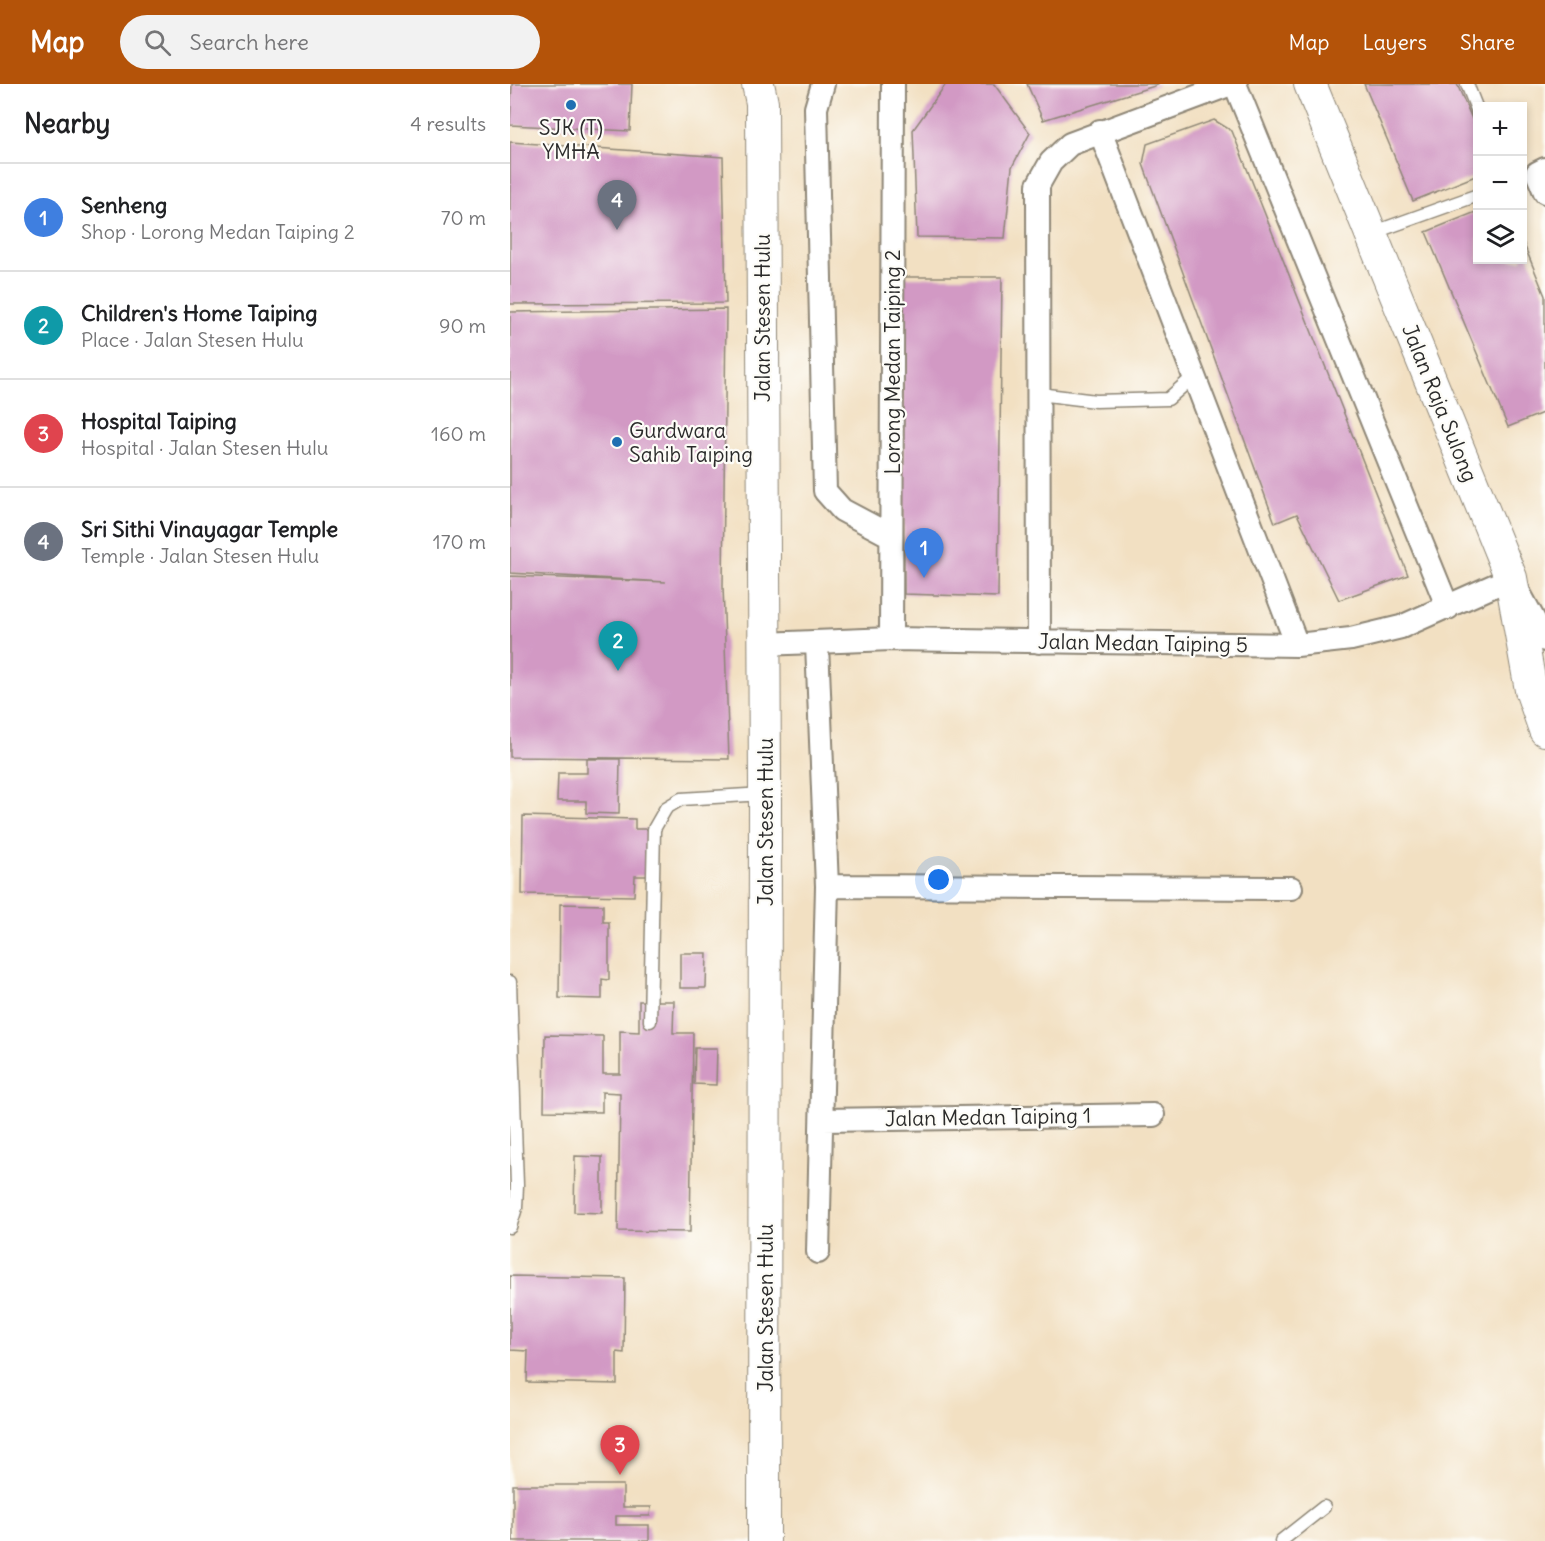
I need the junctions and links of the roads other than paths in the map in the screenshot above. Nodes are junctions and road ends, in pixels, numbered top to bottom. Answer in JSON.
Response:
{"nodes":[{"id":1,"x":823,"y":84,"type":"edge"},
{"id":2,"x":893,"y":84,"type":"edge"},
{"id":3,"x":1233,"y":84,"type":"edge"},
{"id":4,"x":1310,"y":84,"type":"edge"},
{"id":5,"x":1467,"y":84,"type":"edge"},
{"id":6,"x":762,"y":90,"type":"edge"},
{"id":7,"x":1474,"y":102,"type":"edge"},
{"id":8,"x":1100,"y":131,"type":"junction"},
{"id":9,"x":1545,"y":169,"type":"edge"},
{"id":10,"x":1545,"y":192,"type":"edge"},
{"id":11,"x":1473,"y":197,"type":"edge"},
{"id":12,"x":1371,"y":234,"type":"junction"},
{"id":13,"x":1193,"y":377,"type":"junction"},
{"id":14,"x":1039,"y":394,"type":"junction"},
{"id":15,"x":891,"y":536,"type":"junction"},
{"id":16,"x":1511,"y":578,"type":"junction"},
{"id":17,"x":1448,"y":608,"type":"junction"},
{"id":18,"x":891,"y":639,"type":"junction"},
{"id":19,"x":1545,"y":640,"type":"edge"},
{"id":20,"x":1039,"y":642,"type":"junction"},
{"id":21,"x":763,"y":644,"type":"junction"},
{"id":22,"x":817,"y":644,"type":"junction"},
{"id":23,"x":1297,"y":645,"type":"junction"},
{"id":24,"x":1545,"y":730,"type":"edge"},
{"id":25,"x":765,"y":794,"type":"junction"},
{"id":26,"x":827,"y":886,"type":"junction"},
{"id":27,"x":1291,"y":888,"type":"dead end"},
{"id":28,"x":510,"y":982,"type":"edge"},
{"id":29,"x":650,"y":1021,"type":"dead end"},
{"id":30,"x":1153,"y":1115,"type":"dead end"},
{"id":31,"x":823,"y":1120,"type":"junction"},
{"id":32,"x":510,"y":1227,"type":"edge"},
{"id":33,"x":818,"y":1252,"type":"dead end"},
{"id":34,"x":1324,"y":1507,"type":"dead end"},
{"id":35,"x":764,"y":1541,"type":"edge"},
{"id":36,"x":1281,"y":1541,"type":"edge"}],
"edges":[{"from":1,"to":15,"type":"street"},
{"from":2,"to":15,"type":"street","name":"Lorong Medan Taiping 2"},
{"from":3,"to":8,"type":"street"},
{"from":3,"to":17,"type":"street"},
{"from":4,"to":12,"type":"main road","name":"Jalan Raja Sulong"},
{"from":5,"to":7,"type":"lane"},
{"from":6,"to":21,"type":"main road","name":"Jalan Stesen Hulu"},
{"from":8,"to":13,"type":"street"},
{"from":8,"to":14,"type":"street"},
{"from":9,"to":10,"type":"street"},
{"from":11,"to":12,"type":"lane"},
{"from":12,"to":16,"type":"main road","name":"Jalan Raja Sulong"},
{"from":13,"to":14,"type":"lane"},
{"from":13,"to":23,"type":"street"},
{"from":14,"to":20,"type":"street"},
{"from":15,"to":18,"type":"street","name":"Lorong Medan Taiping 2"},
{"from":16,"to":17,"type":"street","name":"Jalan Medan Taiping 5"},
{"from":16,"to":19,"type":"street"},
{"from":16,"to":24,"type":"main road","name":"Jalan Raja Sulong"},
{"from":17,"to":23,"type":"street","name":"Jalan Medan Taiping 5"},
{"from":18,"to":20,"type":"street","name":"Jalan Medan Taiping 5"},
{"from":18,"to":22,"type":"street","name":"Jalan Medan Taiping 5"},
{"from":20,"to":23,"type":"street","name":"Jalan Medan Taiping 5"},
{"from":21,"to":22,"type":"street","name":"Jalan Medan Taiping 5"},
{"from":21,"to":25,"type":"main road","name":"Jalan Stesen Hulu"},
{"from":22,"to":26,"type":"street"},
{"from":25,"to":29,"type":"lane"},
{"from":25,"to":35,"type":"main road","name":"Jalan Stesen Hulu"},
{"from":26,"to":27,"type":"street"},
{"from":26,"to":31,"type":"street"},
{"from":28,"to":32,"type":"lane"},
{"from":30,"to":31,"type":"street","name":"Jalan Medan Taiping 1"},
{"from":31,"to":33,"type":"street"},
{"from":34,"to":36,"type":"lane"}]}
